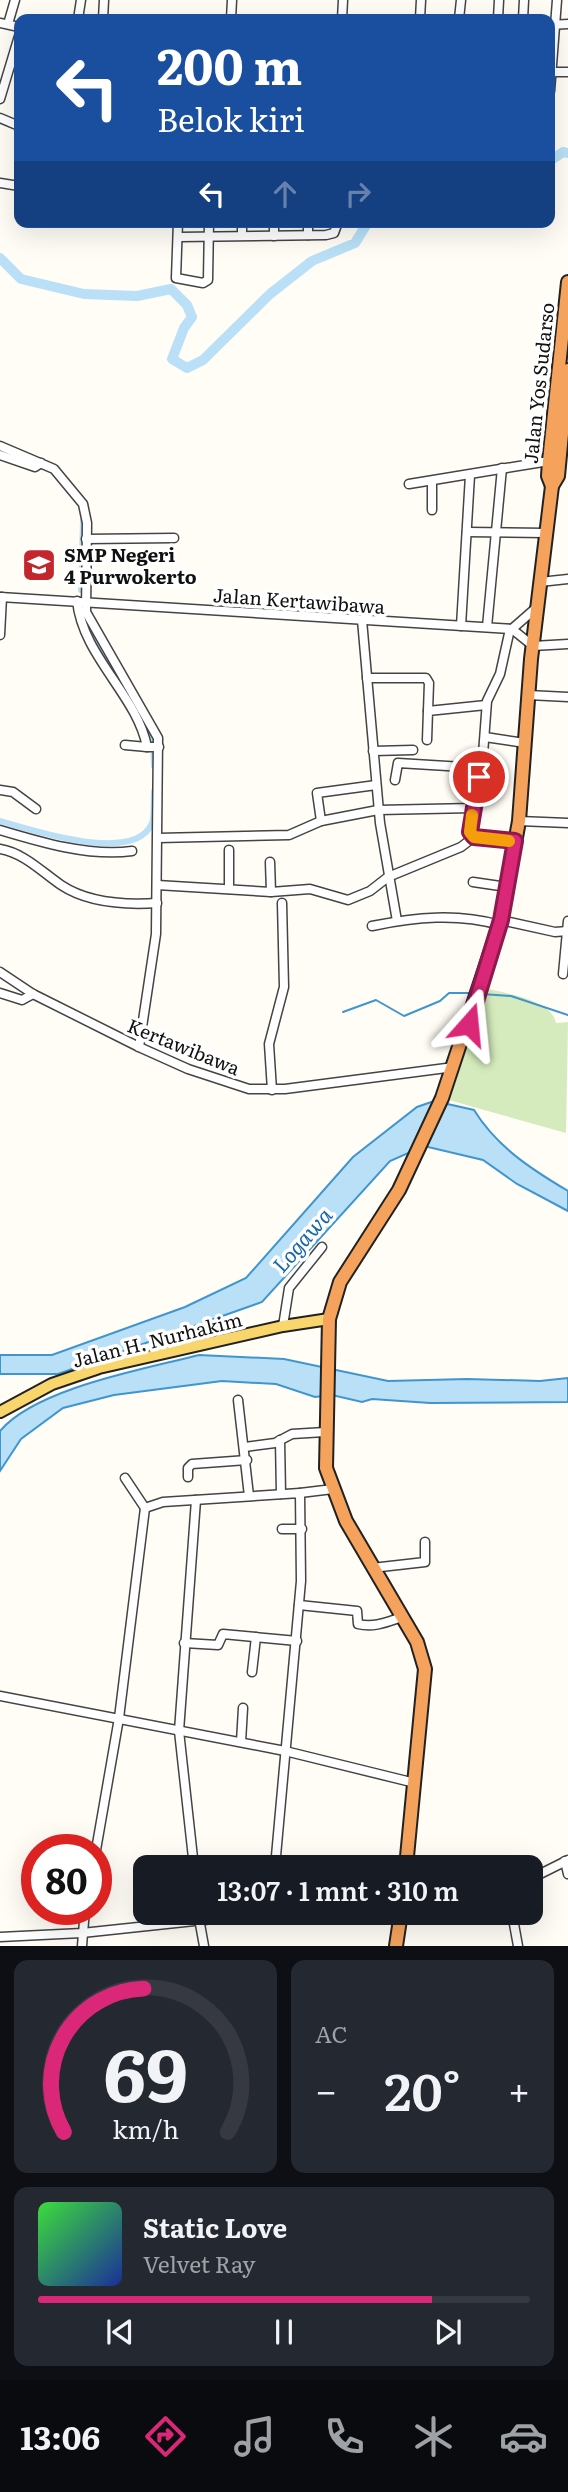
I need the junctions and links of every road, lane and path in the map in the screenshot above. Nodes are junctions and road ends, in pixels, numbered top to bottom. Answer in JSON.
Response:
{"nodes":[{"id":1,"x":15,"y":0,"type":"edge"},
{"id":2,"x":4,"y":24,"type":"edge"},
{"id":3,"x":14,"y":53,"type":"edge"},
{"id":4,"x":0,"y":99,"type":"edge"},
{"id":5,"x":178,"y":228,"type":"edge"},
{"id":6,"x":209,"y":228,"type":"edge"},
{"id":7,"x":242,"y":228,"type":"edge"},
{"id":8,"x":274,"y":228,"type":"edge"},
{"id":9,"x":308,"y":228,"type":"edge"},
{"id":10,"x":336,"y":228,"type":"edge"},
{"id":11,"x":242,"y":235,"type":"junction"},
{"id":12,"x":308,"y":235,"type":"junction"},
{"id":13,"x":209,"y":236,"type":"junction"},
{"id":14,"x":274,"y":236,"type":"junction"},
{"id":15,"x":179,"y":237,"type":"junction"},
{"id":16,"x":568,"y":282,"type":"edge"},
{"id":17,"x":568,"y":370,"type":"edge"},
{"id":18,"x":0,"y":446,"type":"edge"},
{"id":19,"x":0,"y":455,"type":"edge"},
{"id":20,"x":559,"y":461,"type":"edge"},
{"id":21,"x":39,"y":464,"type":"junction"},
{"id":22,"x":502,"y":468,"type":"junction"},
{"id":23,"x":470,"y":475,"type":"junction"},
{"id":24,"x":432,"y":481,"type":"junction"},
{"id":25,"x":409,"y":484,"type":"dead end"},
{"id":26,"x":432,"y":510,"type":"dead end"},
{"id":27,"x":467,"y":532,"type":"junction"},
{"id":28,"x":496,"y":532,"type":"junction"},
{"id":29,"x":546,"y":533,"type":"junction"},
{"id":30,"x":86,"y":538,"type":"junction"},
{"id":31,"x":174,"y":538,"type":"dead end"},
{"id":32,"x":568,"y":579,"type":"edge"},
{"id":33,"x":540,"y":582,"type":"junction"},
{"id":34,"x":1,"y":597,"type":"edge"},
{"id":35,"x":80,"y":601,"type":"junction"},
{"id":36,"x":537,"y":606,"type":"junction"},
{"id":37,"x":362,"y":620,"type":"junction"},
{"id":38,"x":461,"y":626,"type":"junction"},
{"id":39,"x":487,"y":627,"type":"junction"},
{"id":40,"x":511,"y":629,"type":"junction"},
{"id":41,"x":0,"y":635,"type":"edge"},
{"id":42,"x":568,"y":643,"type":"edge"},
{"id":43,"x":532,"y":652,"type":"junction"},
{"id":44,"x":367,"y":678,"type":"junction"},
{"id":45,"x":528,"y":695,"type":"junction"},
{"id":46,"x":568,"y":697,"type":"edge"},
{"id":47,"x":486,"y":705,"type":"junction"},
{"id":48,"x":428,"y":711,"type":"junction"},
{"id":49,"x":485,"y":737,"type":"junction"},
{"id":50,"x":427,"y":740,"type":"dead end"},
{"id":51,"x":525,"y":743,"type":"junction"},
{"id":52,"x":125,"y":745,"type":"dead end"},
{"id":53,"x":154,"y":747,"type":"junction"},
{"id":54,"x":413,"y":750,"type":"dead end"},
{"id":55,"x":373,"y":751,"type":"junction"},
{"id":56,"x":481,"y":768,"type":"junction"},
{"id":57,"x":396,"y":780,"type":"dead end"},
{"id":58,"x":376,"y":785,"type":"junction"},
{"id":59,"x":0,"y":790,"type":"edge"},
{"id":60,"x":473,"y":808,"type":"junction"},
{"id":61,"x":36,"y":809,"type":"dead end"},
{"id":62,"x":379,"y":810,"type":"junction"},
{"id":63,"x":321,"y":821,"type":"junction"},
{"id":64,"x":519,"y":821,"type":"junction"},
{"id":65,"x":568,"y":823,"type":"edge"},
{"id":66,"x":0,"y":830,"type":"edge"},
{"id":67,"x":474,"y":837,"type":"junction"},
{"id":68,"x":158,"y":838,"type":"junction"},
{"id":69,"x":515,"y":841,"type":"junction"},
{"id":70,"x":0,"y":849,"type":"edge"},
{"id":71,"x":229,"y":850,"type":"dead end"},
{"id":72,"x":132,"y":851,"type":"dead end"},
{"id":73,"x":270,"y":862,"type":"dead end"},
{"id":74,"x":388,"y":877,"type":"junction"},
{"id":75,"x":473,"y":882,"type":"dead end"},
{"id":76,"x":157,"y":885,"type":"junction"},
{"id":77,"x":507,"y":887,"type":"junction"},
{"id":78,"x":229,"y":889,"type":"junction"},
{"id":79,"x":271,"y":892,"type":"junction"},
{"id":80,"x":157,"y":903,"type":"junction"},
{"id":81,"x":282,"y":903,"type":"dead end"},
{"id":82,"x":397,"y":921,"type":"junction"},
{"id":83,"x":568,"y":921,"type":"edge"},
{"id":84,"x":501,"y":923,"type":"junction"},
{"id":85,"x":372,"y":926,"type":"dead end"},
{"id":86,"x":567,"y":931,"type":"edge"},
{"id":87,"x":0,"y":972,"type":"edge"},
{"id":88,"x":564,"y":974,"type":"dead end"},
{"id":89,"x":0,"y":993,"type":"edge"},
{"id":90,"x":33,"y":994,"type":"junction"},
{"id":91,"x":139,"y":1047,"type":"junction"},
{"id":92,"x":453,"y":1067,"type":"junction"},
{"id":93,"x":272,"y":1090,"type":"junction"},
{"id":94,"x":322,"y":1247,"type":"dead end"},
{"id":95,"x":329,"y":1319,"type":"junction"},
{"id":96,"x":283,"y":1326,"type":"junction"},
{"id":97,"x":238,"y":1400,"type":"dead end"},
{"id":98,"x":0,"y":1412,"type":"edge"},
{"id":99,"x":325,"y":1432,"type":"junction"},
{"id":100,"x":279,"y":1440,"type":"junction"},
{"id":101,"x":245,"y":1447,"type":"junction"},
{"id":102,"x":247,"y":1460,"type":"junction"},
{"id":103,"x":188,"y":1477,"type":"dead end"},
{"id":104,"x":125,"y":1478,"type":"dead end"},
{"id":105,"x":333,"y":1489,"type":"junction"},
{"id":106,"x":300,"y":1493,"type":"junction"},
{"id":107,"x":281,"y":1494,"type":"junction"},
{"id":108,"x":249,"y":1496,"type":"junction"},
{"id":109,"x":197,"y":1500,"type":"junction"},
{"id":110,"x":145,"y":1508,"type":"junction"},
{"id":111,"x":282,"y":1529,"type":"dead end"},
{"id":112,"x":302,"y":1529,"type":"junction"},
{"id":113,"x":425,"y":1542,"type":"dead end"},
{"id":114,"x":372,"y":1568,"type":"junction"},
{"id":115,"x":299,"y":1605,"type":"junction"},
{"id":116,"x":402,"y":1617,"type":"junction"},
{"id":117,"x":256,"y":1637,"type":"junction"},
{"id":118,"x":297,"y":1641,"type":"junction"},
{"id":119,"x":184,"y":1643,"type":"junction"},
{"id":120,"x":252,"y":1672,"type":"dead end"},
{"id":121,"x":0,"y":1696,"type":"edge"},
{"id":122,"x":243,"y":1709,"type":"dead end"},
{"id":123,"x":119,"y":1718,"type":"junction"},
{"id":124,"x":179,"y":1731,"type":"junction"},
{"id":125,"x":241,"y":1742,"type":"junction"},
{"id":126,"x":285,"y":1751,"type":"junction"},
{"id":127,"x":415,"y":1783,"type":"junction"},
{"id":128,"x":99,"y":1834,"type":"edge"},
{"id":129,"x":193,"y":1855,"type":"edge"},
{"id":130,"x":276,"y":1855,"type":"edge"},
{"id":131,"x":407,"y":1855,"type":"edge"},
{"id":132,"x":567,"y":1861,"type":"edge"},
{"id":133,"x":543,"y":1873,"type":"edge"},
{"id":134,"x":568,"y":1874,"type":"edge"},
{"id":135,"x":83,"y":1925,"type":"edge"},
{"id":136,"x":140,"y":1925,"type":"edge"},
{"id":137,"x":200,"y":1925,"type":"edge"},
{"id":138,"x":400,"y":1925,"type":"edge"},
{"id":139,"x":514,"y":1925,"type":"edge"},
{"id":140,"x":82,"y":1933,"type":"junction"},
{"id":141,"x":0,"y":1937,"type":"edge"},
{"id":142,"x":29,"y":1941,"type":"edge"},
{"id":143,"x":82,"y":1946,"type":"edge"},
{"id":144,"x":204,"y":1946,"type":"edge"},
{"id":145,"x":396,"y":1946,"type":"edge"},
{"id":146,"x":517,"y":1946,"type":"edge"}],
"edges":[{"from":1,"to":2,"type":"street"},
{"from":3,"to":4,"type":"street"},
{"from":5,"to":15,"type":"street"},
{"from":6,"to":13,"type":"street"},
{"from":7,"to":11,"type":"street"},
{"from":8,"to":14,"type":"street"},
{"from":9,"to":12,"type":"street"},
{"from":10,"to":12,"type":"street"},
{"from":11,"to":13,"type":"street"},
{"from":11,"to":14,"type":"street"},
{"from":12,"to":14,"type":"street"},
{"from":13,"to":15,"type":"street"},
{"from":13,"to":15,"type":"street"},
{"from":16,"to":20,"type":"highway","name":"Jalan Yos Sudarso"},
{"from":17,"to":20,"type":"highway","name":"Jalan Yos Sudarso"},
{"from":18,"to":21,"type":"street"},
{"from":19,"to":21,"type":"street"},
{"from":20,"to":22,"type":"street"},
{"from":20,"to":29,"type":"highway","name":"Jalan Yos Sudarso"},
{"from":21,"to":30,"type":"street"},
{"from":22,"to":23,"type":"street"},
{"from":22,"to":28,"type":"street"},
{"from":23,"to":24,"type":"street"},
{"from":23,"to":27,"type":"street"},
{"from":24,"to":25,"type":"street"},
{"from":24,"to":26,"type":"street"},
{"from":27,"to":28,"type":"street"},
{"from":27,"to":38,"type":"street"},
{"from":28,"to":29,"type":"street"},
{"from":28,"to":39,"type":"street"},
{"from":29,"to":33,"type":"highway","name":"Jalan Yos Sudarso"},
{"from":30,"to":31,"type":"street"},
{"from":30,"to":35,"type":"street"},
{"from":32,"to":33,"type":"street"},
{"from":33,"to":36,"type":"highway","name":"Jalan Yos Sudarso"},
{"from":34,"to":35,"type":"street","name":"Jalan Kertawibawa"},
{"from":34,"to":41,"type":"street"},
{"from":35,"to":37,"type":"street","name":"Jalan Kertawibawa"},
{"from":35,"to":53,"type":"street"},
{"from":36,"to":40,"type":"street"},
{"from":36,"to":43,"type":"highway","name":"Jalan Yos Sudarso"},
{"from":37,"to":38,"type":"street","name":"Jalan Kertawibawa"},
{"from":37,"to":44,"type":"street"},
{"from":38,"to":39,"type":"street","name":"Jalan Kertawibawa"},
{"from":39,"to":40,"type":"street","name":"Jalan Kertawibawa"},
{"from":40,"to":43,"type":"street"},
{"from":40,"to":47,"type":"street"},
{"from":42,"to":43,"type":"street"},
{"from":43,"to":45,"type":"highway","name":"Jalan Yos Sudarso"},
{"from":44,"to":48,"type":"street"},
{"from":44,"to":55,"type":"street"},
{"from":45,"to":46,"type":"street"},
{"from":45,"to":51,"type":"highway","name":"Jalan Yos Sudarso"},
{"from":47,"to":48,"type":"street"},
{"from":47,"to":49,"type":"street"},
{"from":48,"to":50,"type":"street"},
{"from":49,"to":51,"type":"street"},
{"from":49,"to":56,"type":"street"},
{"from":51,"to":64,"type":"highway","name":"Jalan Yos Sudarso"},
{"from":52,"to":53,"type":"street"},
{"from":53,"to":68,"type":"street"},
{"from":54,"to":55,"type":"street"},
{"from":55,"to":58,"type":"street"},
{"from":56,"to":57,"type":"street"},
{"from":56,"to":60,"type":"street"},
{"from":58,"to":62,"type":"street"},
{"from":58,"to":63,"type":"street"},
{"from":59,"to":61,"type":"street"},
{"from":60,"to":62,"type":"street"},
{"from":60,"to":67,"type":"street"},
{"from":62,"to":63,"type":"street"},
{"from":62,"to":74,"type":"street"},
{"from":63,"to":68,"type":"street"},
{"from":64,"to":65,"type":"street"},
{"from":64,"to":69,"type":"highway","name":"Jalan Yos Sudarso"},
{"from":66,"to":72,"type":"street"},
{"from":67,"to":69,"type":"street"},
{"from":67,"to":74,"type":"street"},
{"from":68,"to":76,"type":"street"},
{"from":69,"to":77,"type":"highway","name":"Jalan Yos Sudarso"},
{"from":70,"to":80,"type":"street"},
{"from":71,"to":78,"type":"street"},
{"from":73,"to":79,"type":"street"},
{"from":74,"to":79,"type":"street"},
{"from":74,"to":82,"type":"street"},
{"from":75,"to":77,"type":"street"},
{"from":76,"to":78,"type":"street"},
{"from":76,"to":80,"type":"street"},
{"from":77,"to":84,"type":"highway","name":"Jalan Yos Sudarso"},
{"from":78,"to":79,"type":"street"},
{"from":80,"to":91,"type":"street"},
{"from":81,"to":93,"type":"street"},
{"from":82,"to":84,"type":"street"},
{"from":82,"to":85,"type":"street"},
{"from":83,"to":86,"type":"street"},
{"from":84,"to":86,"type":"street"},
{"from":84,"to":92,"type":"highway","name":"Jalan Yos Sudarso"},
{"from":86,"to":88,"type":"street"},
{"from":87,"to":90,"type":"street","name":"Kertawibawa"},
{"from":89,"to":90,"type":"street"},
{"from":90,"to":91,"type":"street","name":"Kertawibawa"},
{"from":91,"to":93,"type":"street","name":"Kertawibawa"},
{"from":92,"to":93,"type":"street","name":"Kertawibawa"},
{"from":92,"to":95,"type":"highway","name":"Jalan Yos Sudarso"},
{"from":94,"to":96,"type":"street"},
{"from":95,"to":96,"type":"main road","name":"Jalan H. Nurhakim"},
{"from":95,"to":99,"type":"highway","name":"Jalan Yos Sudarso"},
{"from":96,"to":98,"type":"main road","name":"Jalan H. Nurhakim"},
{"from":97,"to":101,"type":"street"},
{"from":99,"to":100,"type":"street"},
{"from":99,"to":105,"type":"highway","name":"Jalan Yos Sudarso"},
{"from":100,"to":101,"type":"street"},
{"from":100,"to":107,"type":"street"},
{"from":101,"to":102,"type":"street"},
{"from":102,"to":103,"type":"street"},
{"from":102,"to":108,"type":"street"},
{"from":104,"to":110,"type":"street"},
{"from":105,"to":106,"type":"street"},
{"from":105,"to":114,"type":"highway","name":"Jalan Yos Sudarso"},
{"from":106,"to":107,"type":"street"},
{"from":106,"to":112,"type":"street"},
{"from":107,"to":108,"type":"street"},
{"from":108,"to":109,"type":"street"},
{"from":109,"to":110,"type":"street"},
{"from":109,"to":119,"type":"street"},
{"from":110,"to":123,"type":"street"},
{"from":111,"to":112,"type":"street"},
{"from":112,"to":115,"type":"street"},
{"from":113,"to":114,"type":"street"},
{"from":114,"to":116,"type":"highway","name":"Jalan Yos Sudarso"},
{"from":115,"to":116,"type":"street"},
{"from":115,"to":118,"type":"street"},
{"from":116,"to":127,"type":"highway","name":"Jalan Yos Sudarso"},
{"from":117,"to":118,"type":"street"},
{"from":117,"to":119,"type":"street"},
{"from":117,"to":120,"type":"street"},
{"from":118,"to":126,"type":"street"},
{"from":119,"to":124,"type":"street"},
{"from":121,"to":123,"type":"street"},
{"from":122,"to":125,"type":"street"},
{"from":123,"to":124,"type":"street"},
{"from":123,"to":128,"type":"street"},
{"from":124,"to":125,"type":"street"},
{"from":124,"to":129,"type":"street"},
{"from":125,"to":126,"type":"street"},
{"from":126,"to":127,"type":"street"},
{"from":126,"to":130,"type":"street"},
{"from":127,"to":131,"type":"highway","name":"Jalan Yos Sudarso"},
{"from":132,"to":133,"type":"street"},
{"from":132,"to":134,"type":"street"},
{"from":135,"to":140,"type":"street"},
{"from":136,"to":140,"type":"street"},
{"from":137,"to":144,"type":"street"},
{"from":138,"to":145,"type":"highway"},
{"from":139,"to":146,"type":"street"},
{"from":140,"to":142,"type":"street"},
{"from":140,"to":143,"type":"street"},
{"from":141,"to":142,"type":"street"}]}
